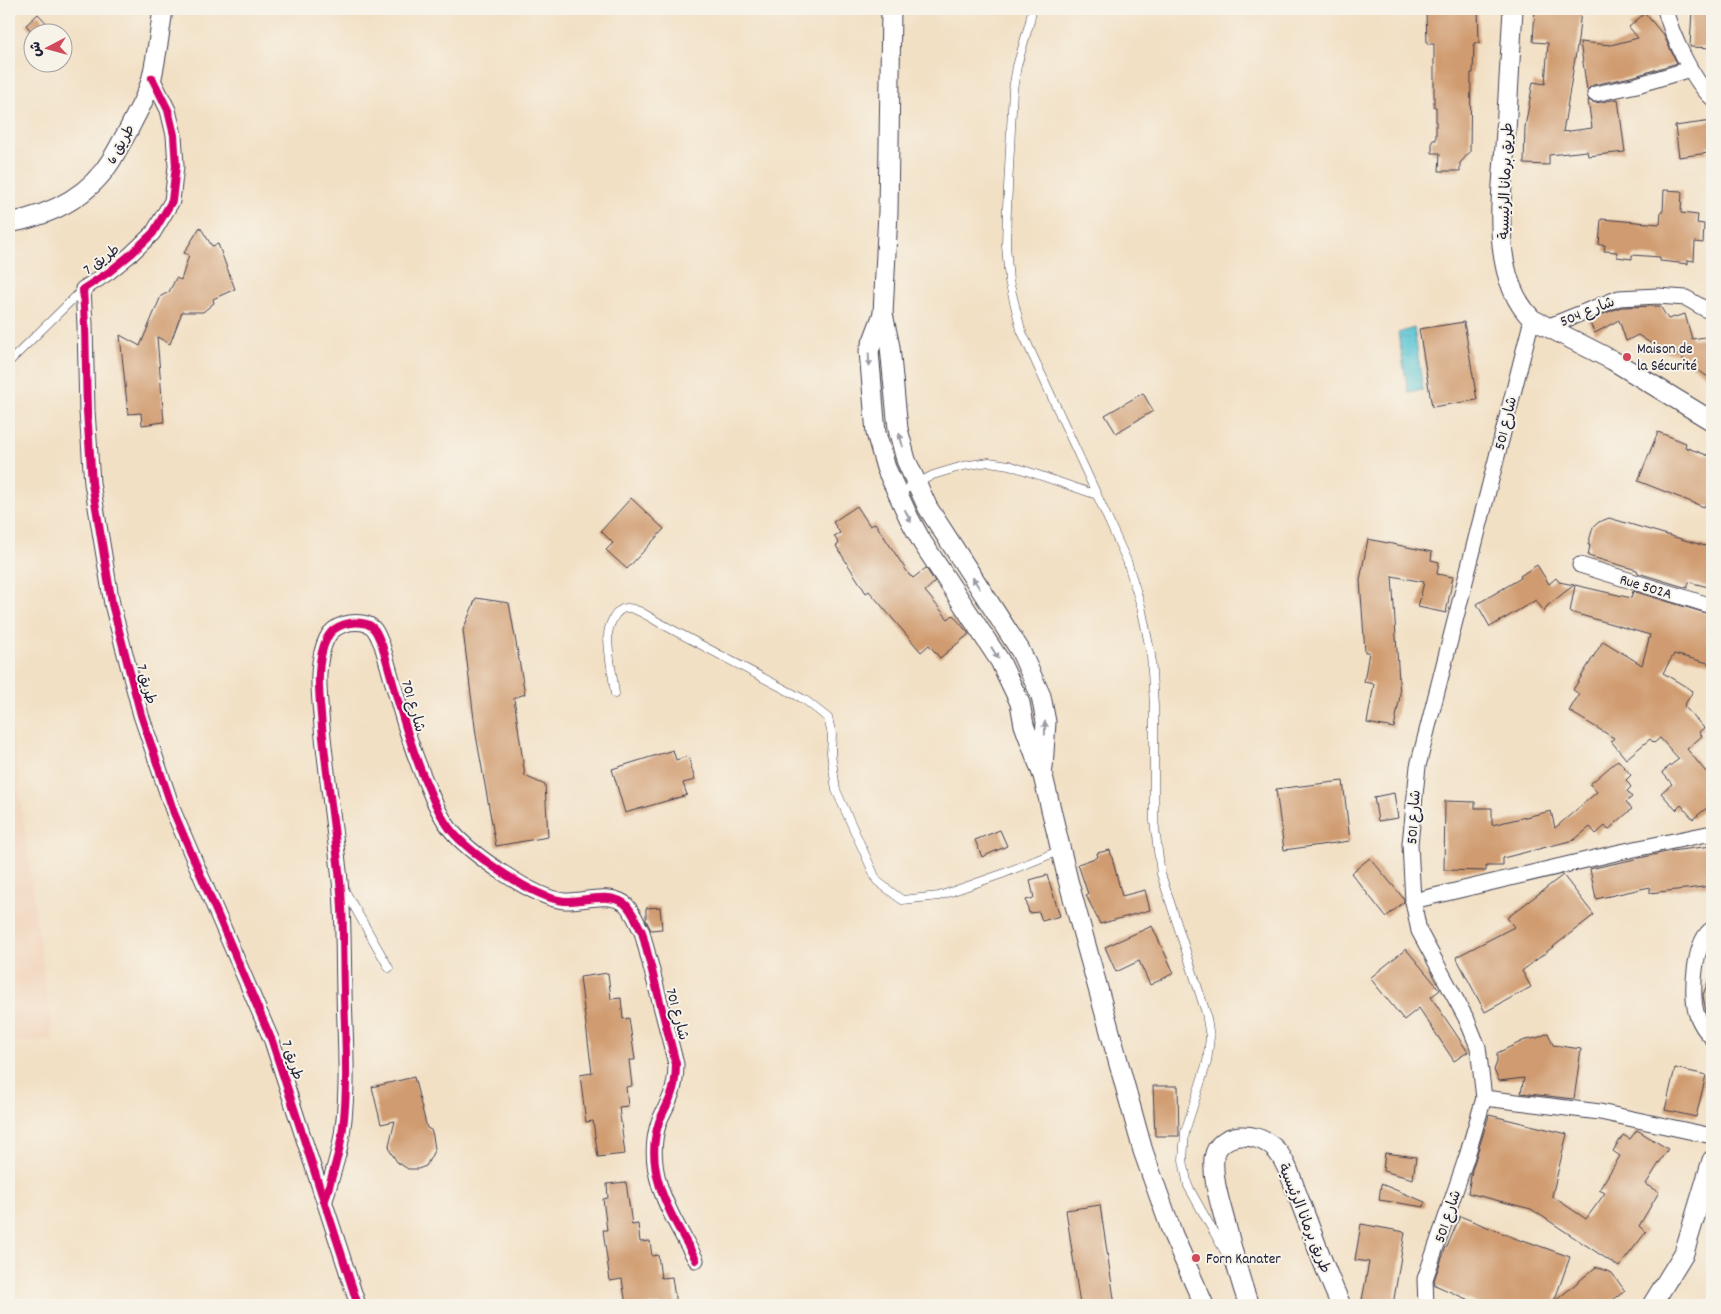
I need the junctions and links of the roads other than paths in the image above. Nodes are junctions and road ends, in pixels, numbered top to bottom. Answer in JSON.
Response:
{"nodes":[{"id":1,"x":164,"y":9,"type":"edge"},
{"id":2,"x":891,"y":9,"type":"edge"},
{"id":3,"x":1032,"y":9,"type":"edge"},
{"id":4,"x":1513,"y":9,"type":"edge"},
{"id":5,"x":1665,"y":9,"type":"edge"},
{"id":6,"x":1690,"y":69,"type":"junction"},
{"id":7,"x":152,"y":78,"type":"junction"},
{"id":8,"x":1595,"y":94,"type":"dead end"},
{"id":9,"x":1712,"y":98,"type":"edge"},
{"id":10,"x":9,"y":223,"type":"edge"},
{"id":11,"x":83,"y":289,"type":"junction"},
{"id":12,"x":1712,"y":313,"type":"edge"},
{"id":13,"x":883,"y":314,"type":"junction"},
{"id":14,"x":1540,"y":323,"type":"junction"},
{"id":15,"x":9,"y":362,"type":"edge"},
{"id":16,"x":1712,"y":421,"type":"edge"},
{"id":17,"x":918,"y":485,"type":"junction"},
{"id":18,"x":897,"y":494,"type":"junction"},
{"id":19,"x":1097,"y":495,"type":"junction"},
{"id":20,"x":1580,"y":565,"type":"dead end"},
{"id":21,"x":1712,"y":606,"type":"edge"},
{"id":22,"x":615,"y":694,"type":"dead end"},
{"id":23,"x":1043,"y":776,"type":"junction"},
{"id":24,"x":1712,"y":833,"type":"edge"},
{"id":25,"x":1061,"y":850,"type":"junction"},
{"id":26,"x":340,"y":882,"type":"junction"},
{"id":27,"x":1413,"y":901,"type":"junction"},
{"id":28,"x":1712,"y":929,"type":"edge"},
{"id":29,"x":389,"y":968,"type":"dead end"},
{"id":30,"x":1712,"y":1038,"type":"edge"},
{"id":31,"x":1484,"y":1098,"type":"junction"},
{"id":32,"x":1712,"y":1136,"type":"edge"},
{"id":33,"x":1712,"y":1160,"type":"edge"},
{"id":34,"x":325,"y":1200,"type":"junction"},
{"id":35,"x":696,"y":1260,"type":"dead end"},
{"id":36,"x":1240,"y":1280,"type":"junction"},
{"id":37,"x":358,"y":1305,"type":"edge"},
{"id":38,"x":1204,"y":1305,"type":"edge"},
{"id":39,"x":1249,"y":1305,"type":"edge"},
{"id":40,"x":1340,"y":1305,"type":"edge"},
{"id":41,"x":1426,"y":1305,"type":"edge"},
{"id":42,"x":1652,"y":1305,"type":"edge"}],
"edges":[{"from":1,"to":7,"type":"street","name":"طريق 6"},
{"from":2,"to":13,"type":"street"},
{"from":3,"to":19,"type":"lane"},
{"from":4,"to":14,"type":"street","name":"طريق برمانا الرئيسية"},
{"from":5,"to":6,"type":"street"},
{"from":6,"to":8,"type":"street"},
{"from":6,"to":9,"type":"street"},
{"from":7,"to":10,"type":"street","name":"طريق 6"},
{"from":7,"to":11,"type":"street","name":"طريق 7"},
{"from":11,"to":15,"type":"lane"},
{"from":11,"to":34,"type":"street","name":"طريق 7"},
{"from":12,"to":14,"type":"street","name":"شارع 504"},
{"from":17,"to":13,"type":"street","one_way":true},
{"from":13,"to":18,"type":"street","one_way":true},
{"from":14,"to":16,"type":"street","name":"طريق برمانا الرئيسية"},
{"from":14,"to":27,"type":"street","name":"شارع 501"},
{"from":17,"to":18,"type":"lane"},
{"from":17,"to":19,"type":"lane"},
{"from":23,"to":17,"type":"street","one_way":true},
{"from":18,"to":23,"type":"street","one_way":true},
{"from":19,"to":36,"type":"lane"},
{"from":20,"to":21,"type":"street","name":"Rue 502A"},
{"from":22,"to":25,"type":"lane"},
{"from":23,"to":25,"type":"street"},
{"from":24,"to":27,"type":"street"},
{"from":25,"to":38,"type":"street"},
{"from":26,"to":29,"type":"lane"},
{"from":26,"to":34,"type":"street","name":"شارع 701"},
{"from":26,"to":35,"type":"street","name":"شارع 701"},
{"from":27,"to":31,"type":"street","name":"شارع 501"},
{"from":28,"to":30,"type":"street"},
{"from":31,"to":32,"type":"street"},
{"from":31,"to":41,"type":"street","name":"شارع 501"},
{"from":33,"to":42,"type":"street"},
{"from":34,"to":37,"type":"street","name":"طريق 7"},
{"from":36,"to":39,"type":"street","name":"طريق برمانا الرئيسية"},
{"from":36,"to":40,"type":"street","name":"طريق برمانا الرئيسية"}]}
